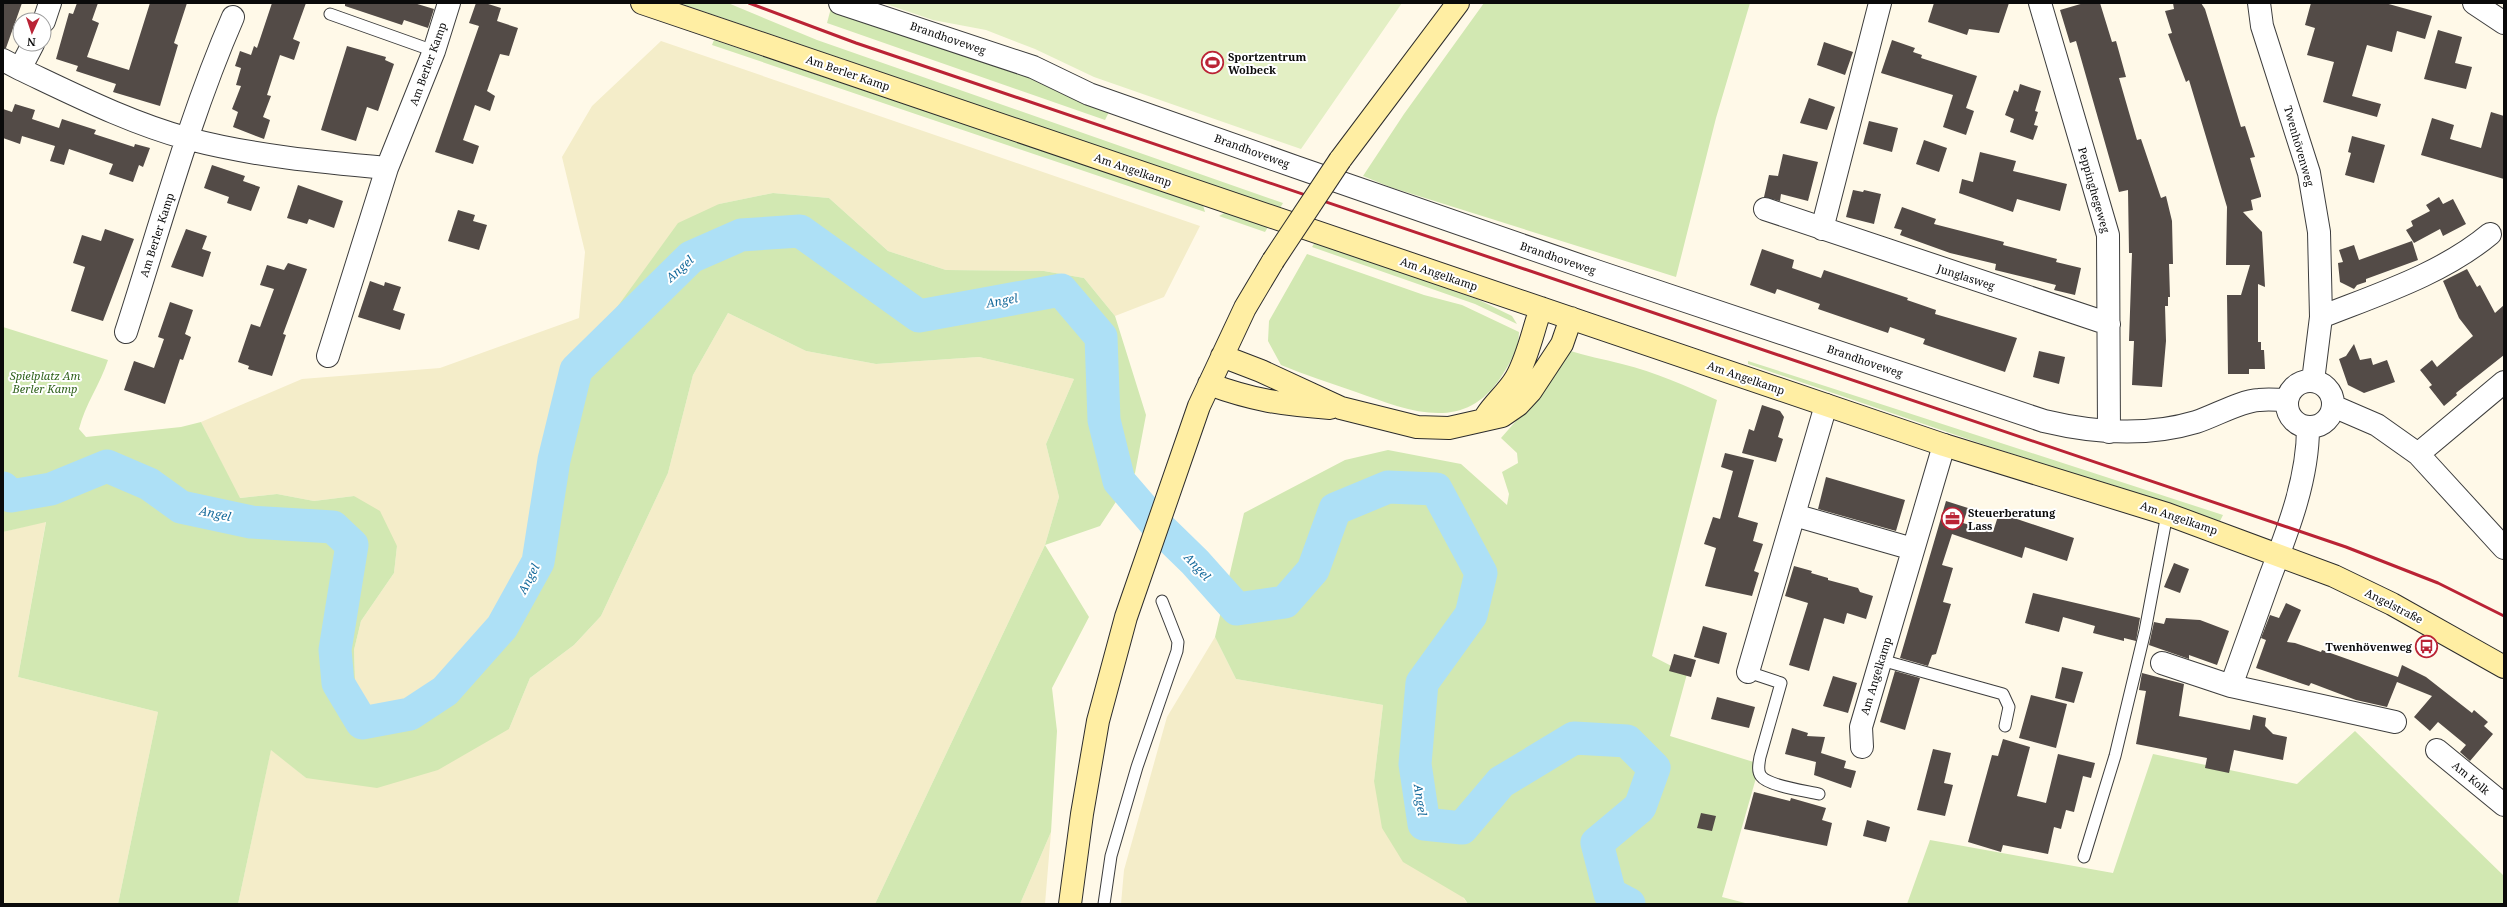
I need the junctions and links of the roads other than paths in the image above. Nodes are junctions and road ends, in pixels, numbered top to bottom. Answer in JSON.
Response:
{"nodes":[{"id":1,"x":449,"y":3,"type":"edge"},
{"id":2,"x":642,"y":3,"type":"edge"},
{"id":3,"x":840,"y":3,"type":"edge"},
{"id":4,"x":1458,"y":3,"type":"edge"},
{"id":5,"x":1880,"y":3,"type":"edge"},
{"id":6,"x":2040,"y":3,"type":"edge"},
{"id":7,"x":2259,"y":3,"type":"edge"},
{"id":8,"x":2474,"y":3,"type":"edge"},
{"id":9,"x":330,"y":14,"type":"dead end"},
{"id":10,"x":233,"y":17,"type":"dead end"},
{"id":11,"x":2504,"y":23,"type":"edge"},
{"id":12,"x":434,"y":51,"type":"junction"},
{"id":13,"x":25,"y":52,"type":"edge"},
{"id":14,"x":12,"y":64,"type":"edge"},
{"id":15,"x":188,"y":139,"type":"junction"},
{"id":16,"x":1053,"y":143,"type":"joint"},
{"id":17,"x":387,"y":168,"type":"junction"},
{"id":18,"x":1765,"y":210,"type":"dead end"},
{"id":19,"x":1822,"y":229,"type":"junction"},
{"id":20,"x":2490,"y":234,"type":"dead end"},
{"id":21,"x":1541,"y":308,"type":"junction"},
{"id":22,"x":2321,"y":317,"type":"junction"},
{"id":23,"x":1571,"y":318,"type":"junction"},
{"id":24,"x":2109,"y":324,"type":"junction"},
{"id":25,"x":126,"y":332,"type":"dead end"},
{"id":26,"x":328,"y":356,"type":"dead end"},
{"id":27,"x":1222,"y":356,"type":"junction"},
{"id":28,"x":2313,"y":381,"type":"junction"},
{"id":29,"x":2504,"y":382,"type":"edge"},
{"id":30,"x":1209,"y":384,"type":"junction"},
{"id":31,"x":2287,"y":400,"type":"junction"},
{"id":32,"x":1826,"y":405,"type":"junction"},
{"id":33,"x":2333,"y":406,"type":"junction"},
{"id":34,"x":1341,"y":408,"type":"junction"},
{"id":35,"x":1485,"y":419,"type":"junction"},
{"id":36,"x":2308,"y":428,"type":"junction"},
{"id":37,"x":2109,"y":432,"type":"junction"},
{"id":38,"x":1944,"y":445,"type":"junction"},
{"id":39,"x":2418,"y":454,"type":"junction"},
{"id":40,"x":2167,"y":514,"type":"junction"},
{"id":41,"x":1794,"y":515,"type":"junction"},
{"id":42,"x":2504,"y":548,"type":"edge"},
{"id":43,"x":1913,"y":549,"type":"junction"},
{"id":44,"x":2278,"y":555,"type":"junction"},
{"id":45,"x":1162,"y":601,"type":"dead end"},
{"id":46,"x":1881,"y":660,"type":"junction"},
{"id":47,"x":2162,"y":663,"type":"dead end"},
{"id":48,"x":2504,"y":666,"type":"edge"},
{"id":49,"x":1748,"y":672,"type":"joint"},
{"id":50,"x":2231,"y":686,"type":"junction"},
{"id":51,"x":2395,"y":722,"type":"dead end"},
{"id":52,"x":2005,"y":726,"type":"dead end"},
{"id":53,"x":1862,"y":747,"type":"dead end"},
{"id":54,"x":2437,"y":750,"type":"dead end"},
{"id":55,"x":1819,"y":794,"type":"dead end"},
{"id":56,"x":2504,"y":805,"type":"edge"},
{"id":57,"x":2084,"y":857,"type":"dead end"},
{"id":58,"x":1070,"y":904,"type":"edge"},
{"id":59,"x":1104,"y":904,"type":"edge"}],
"edges":[{"from":1,"to":12,"type":"street","name":"Am Berler Kamp"},
{"from":2,"to":16,"type":"street","name":"Am Berler Kamp"},
{"from":3,"to":37,"type":"street","name":"Brandhoveweg"},
{"from":4,"to":27,"type":"street","bridge":true},
{"from":5,"to":19,"type":"street"},
{"from":6,"to":24,"type":"street","name":"Peppinghegeweg"},
{"from":7,"to":22,"type":"street","name":"Twenhövenweg"},
{"from":8,"to":11,"type":"street"},
{"from":9,"to":12,"type":"lane"},
{"from":10,"to":15,"type":"street","name":"Am Berler Kamp"},
{"from":12,"to":17,"type":"street","name":"Am Berler Kamp"},
{"from":13,"to":14,"type":"street"},
{"from":14,"to":15,"type":"street"},
{"from":15,"to":17,"type":"street"},
{"from":15,"to":25,"type":"street","name":"Am Berler Kamp"},
{"from":16,"to":21,"type":"street","name":"Am Angelkamp"},
{"from":17,"to":26,"type":"street","name":"Am Berler Kamp"},
{"from":18,"to":19,"type":"street","name":"Junglasweg"},
{"from":19,"to":24,"type":"street","name":"Junglasweg"},
{"from":20,"to":22,"type":"street"},
{"from":21,"to":23,"type":"street","name":"Am Angelkamp"},
{"from":21,"to":35,"type":"street"},
{"from":22,"to":28,"type":"street","name":"Twenhövenweg"},
{"from":23,"to":32,"type":"street","name":"Am Angelkamp"},
{"from":23,"to":35,"type":"street"},
{"from":24,"to":37,"type":"street","name":"Peppinghegeweg"},
{"from":27,"to":30,"type":"street"},
{"from":27,"to":34,"type":"street"},
{"from":28,"to":31,"type":"street"},
{"from":28,"to":33,"type":"street"},
{"from":29,"to":39,"type":"street"},
{"from":30,"to":34,"type":"street"},
{"from":30,"to":58,"type":"street"},
{"from":31,"to":36,"type":"street"},
{"from":31,"to":37,"type":"street","name":"Brandhoveweg"},
{"from":32,"to":38,"type":"street","name":"Am Angelkamp"},
{"from":32,"to":41,"type":"street"},
{"from":33,"to":36,"type":"street"},
{"from":33,"to":39,"type":"street"},
{"from":34,"to":35,"type":"street"},
{"from":36,"to":44,"type":"street"},
{"from":38,"to":40,"type":"street","name":"Am Angelkamp"},
{"from":38,"to":43,"type":"street","name":"Am Angelkamp"},
{"from":39,"to":42,"type":"street"},
{"from":40,"to":44,"type":"street","name":"Am Angelkamp"},
{"from":40,"to":57,"type":"lane"},
{"from":41,"to":43,"type":"street"},
{"from":41,"to":49,"type":"street"},
{"from":43,"to":46,"type":"street","name":"Am Angelkamp"},
{"from":44,"to":48,"type":"street","name":"Angelstraße"},
{"from":44,"to":50,"type":"street"},
{"from":45,"to":59,"type":"lane"},
{"from":46,"to":52,"type":"lane"},
{"from":46,"to":53,"type":"street","name":"Am Angelkamp"},
{"from":47,"to":50,"type":"street"},
{"from":49,"to":55,"type":"lane"},
{"from":50,"to":51,"type":"street"},
{"from":54,"to":56,"type":"street","name":"Am Kolk"}]}
